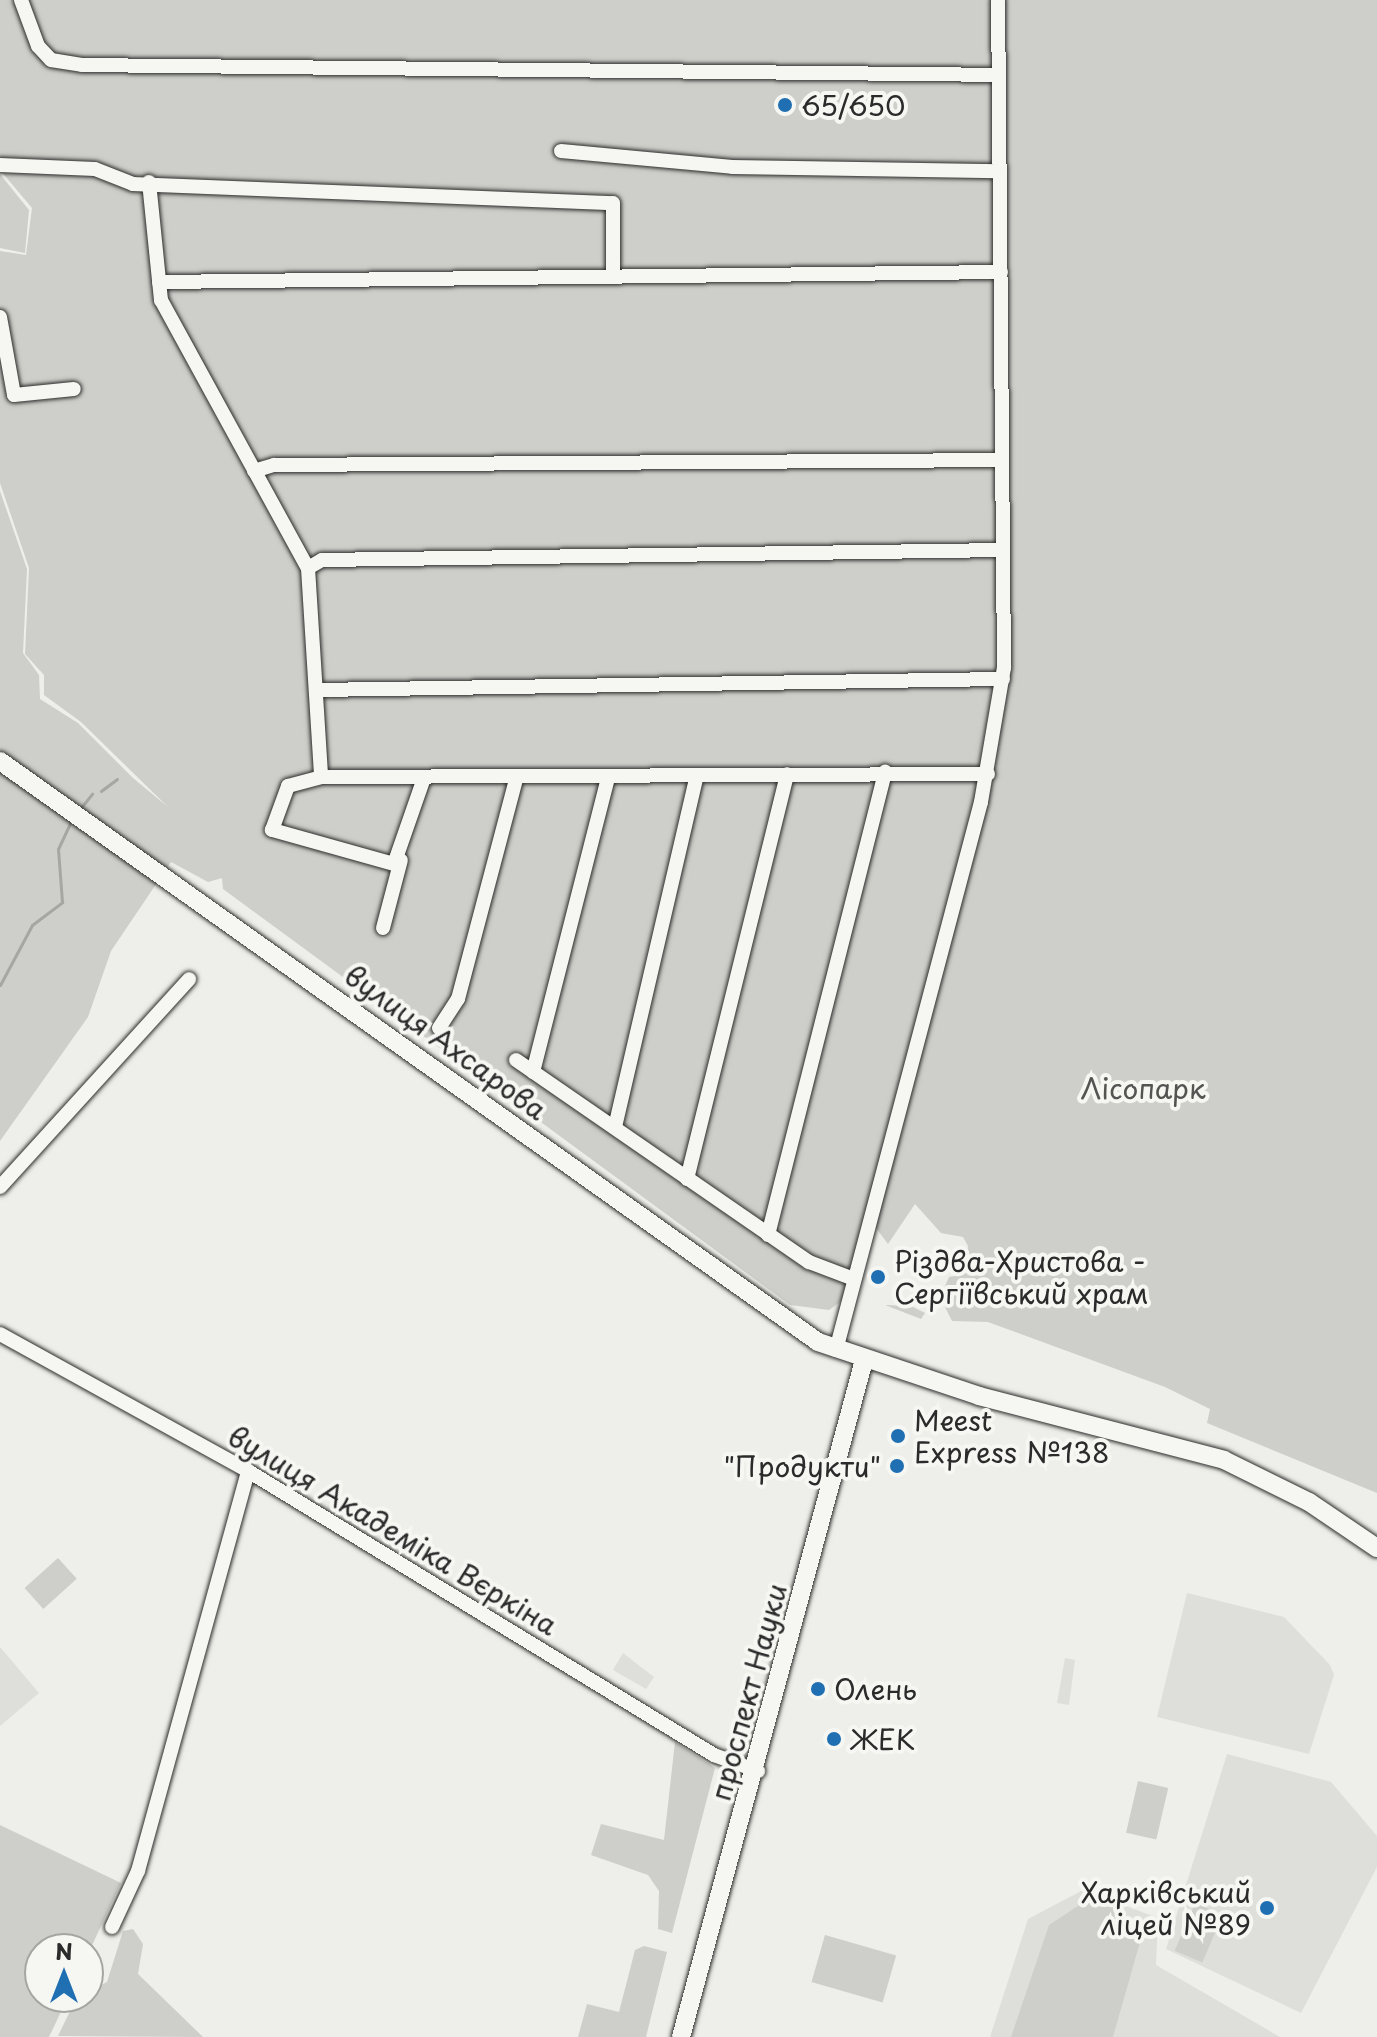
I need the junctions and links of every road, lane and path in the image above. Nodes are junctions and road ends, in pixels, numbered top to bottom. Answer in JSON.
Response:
{"nodes":[{"id":1,"x":21,"y":0,"type":"edge"},
{"id":2,"x":998,"y":0,"type":"edge"},
{"id":3,"x":999,"y":75,"type":"junction"},
{"id":4,"x":561,"y":151,"type":"dead end"},
{"id":5,"x":3,"y":166,"type":"edge"},
{"id":6,"x":1000,"y":171,"type":"junction"},
{"id":7,"x":149,"y":182,"type":"junction"},
{"id":8,"x":1001,"y":272,"type":"junction"},
{"id":9,"x":613,"y":274,"type":"junction"},
{"id":10,"x":159,"y":282,"type":"junction"},
{"id":11,"x":0,"y":317,"type":"edge"},
{"id":12,"x":74,"y":389,"type":"dead end"},
{"id":13,"x":1002,"y":460,"type":"junction"},
{"id":14,"x":254,"y":471,"type":"junction"},
{"id":15,"x":1003,"y":550,"type":"junction"},
{"id":16,"x":308,"y":568,"type":"junction"},
{"id":17,"x":1003,"y":679,"type":"junction"},
{"id":18,"x":317,"y":690,"type":"junction"},
{"id":19,"x":0,"y":761,"type":"edge"},
{"id":20,"x":885,"y":772,"type":"junction"},
{"id":21,"x":787,"y":774,"type":"junction"},
{"id":22,"x":988,"y":774,"type":"junction"},
{"id":23,"x":697,"y":776,"type":"junction"},
{"id":24,"x":321,"y":777,"type":"junction"},
{"id":25,"x":608,"y":777,"type":"junction"},
{"id":26,"x":424,"y":778,"type":"junction"},
{"id":27,"x":516,"y":780,"type":"junction"},
{"id":28,"x":401,"y":860,"type":"junction"},
{"id":29,"x":383,"y":928,"type":"dead end"},
{"id":30,"x":189,"y":979,"type":"dead end"},
{"id":31,"x":439,"y":1028,"type":"dead end"},
{"id":32,"x":516,"y":1060,"type":"dead end"},
{"id":33,"x":533,"y":1072,"type":"junction"},
{"id":34,"x":615,"y":1127,"type":"junction"},
{"id":35,"x":687,"y":1179,"type":"junction"},
{"id":36,"x":0,"y":1187,"type":"edge"},
{"id":37,"x":768,"y":1235,"type":"junction"},
{"id":38,"x":854,"y":1279,"type":"junction"},
{"id":39,"x":0,"y":1334,"type":"edge"},
{"id":40,"x":836,"y":1350,"type":"junction"},
{"id":41,"x":864,"y":1360,"type":"junction"},
{"id":42,"x":248,"y":1471,"type":"junction"},
{"id":43,"x":1377,"y":1548,"type":"edge"},
{"id":44,"x":758,"y":1771,"type":"junction"},
{"id":45,"x":112,"y":1927,"type":"dead end"},
{"id":46,"x":681,"y":2037,"type":"edge"}],
"edges":[{"from":1,"to":3,"type":"street"},
{"from":2,"to":3,"type":"street"},
{"from":3,"to":6,"type":"street"},
{"from":4,"to":6,"type":"street"},
{"from":5,"to":7,"type":"street"},
{"from":6,"to":8,"type":"street"},
{"from":7,"to":9,"type":"street"},
{"from":7,"to":10,"type":"street"},
{"from":8,"to":9,"type":"street"},
{"from":8,"to":13,"type":"street"},
{"from":9,"to":10,"type":"street"},
{"from":10,"to":14,"type":"street"},
{"from":11,"to":12,"type":"street"},
{"from":13,"to":14,"type":"street"},
{"from":13,"to":15,"type":"street"},
{"from":14,"to":16,"type":"street"},
{"from":15,"to":16,"type":"street"},
{"from":15,"to":17,"type":"street"},
{"from":16,"to":18,"type":"street"},
{"from":17,"to":18,"type":"street"},
{"from":17,"to":22,"type":"street"},
{"from":18,"to":24,"type":"street"},
{"from":19,"to":40,"type":"main road","name":"вулиця Ахсарова"},
{"from":20,"to":21,"type":"street"},
{"from":20,"to":22,"type":"street"},
{"from":20,"to":37,"type":"street"},
{"from":21,"to":23,"type":"street"},
{"from":21,"to":35,"type":"street"},
{"from":22,"to":38,"type":"street"},
{"from":23,"to":25,"type":"street"},
{"from":23,"to":34,"type":"street"},
{"from":24,"to":26,"type":"street"},
{"from":24,"to":28,"type":"street"},
{"from":25,"to":27,"type":"street"},
{"from":25,"to":33,"type":"street"},
{"from":26,"to":27,"type":"street"},
{"from":26,"to":28,"type":"street"},
{"from":27,"to":31,"type":"street"},
{"from":28,"to":29,"type":"street"},
{"from":30,"to":36,"type":"street"},
{"from":32,"to":33,"type":"street"},
{"from":33,"to":34,"type":"street"},
{"from":34,"to":35,"type":"street"},
{"from":35,"to":37,"type":"street"},
{"from":37,"to":38,"type":"street"},
{"from":38,"to":40,"type":"street"},
{"from":39,"to":42,"type":"street","name":"вулиця Академіка Вєркіна"},
{"from":40,"to":41,"type":"main road","name":"вулиця Ахсарова"},
{"from":41,"to":43,"type":"main road","name":"вулиця Ахсарова"},
{"from":41,"to":44,"type":"main road","name":"проспект Науки"},
{"from":42,"to":44,"type":"street","name":"вулиця Академіка Вєркіна"},
{"from":42,"to":45,"type":"street"},
{"from":44,"to":46,"type":"main road","name":"проспект Науки"}]}
